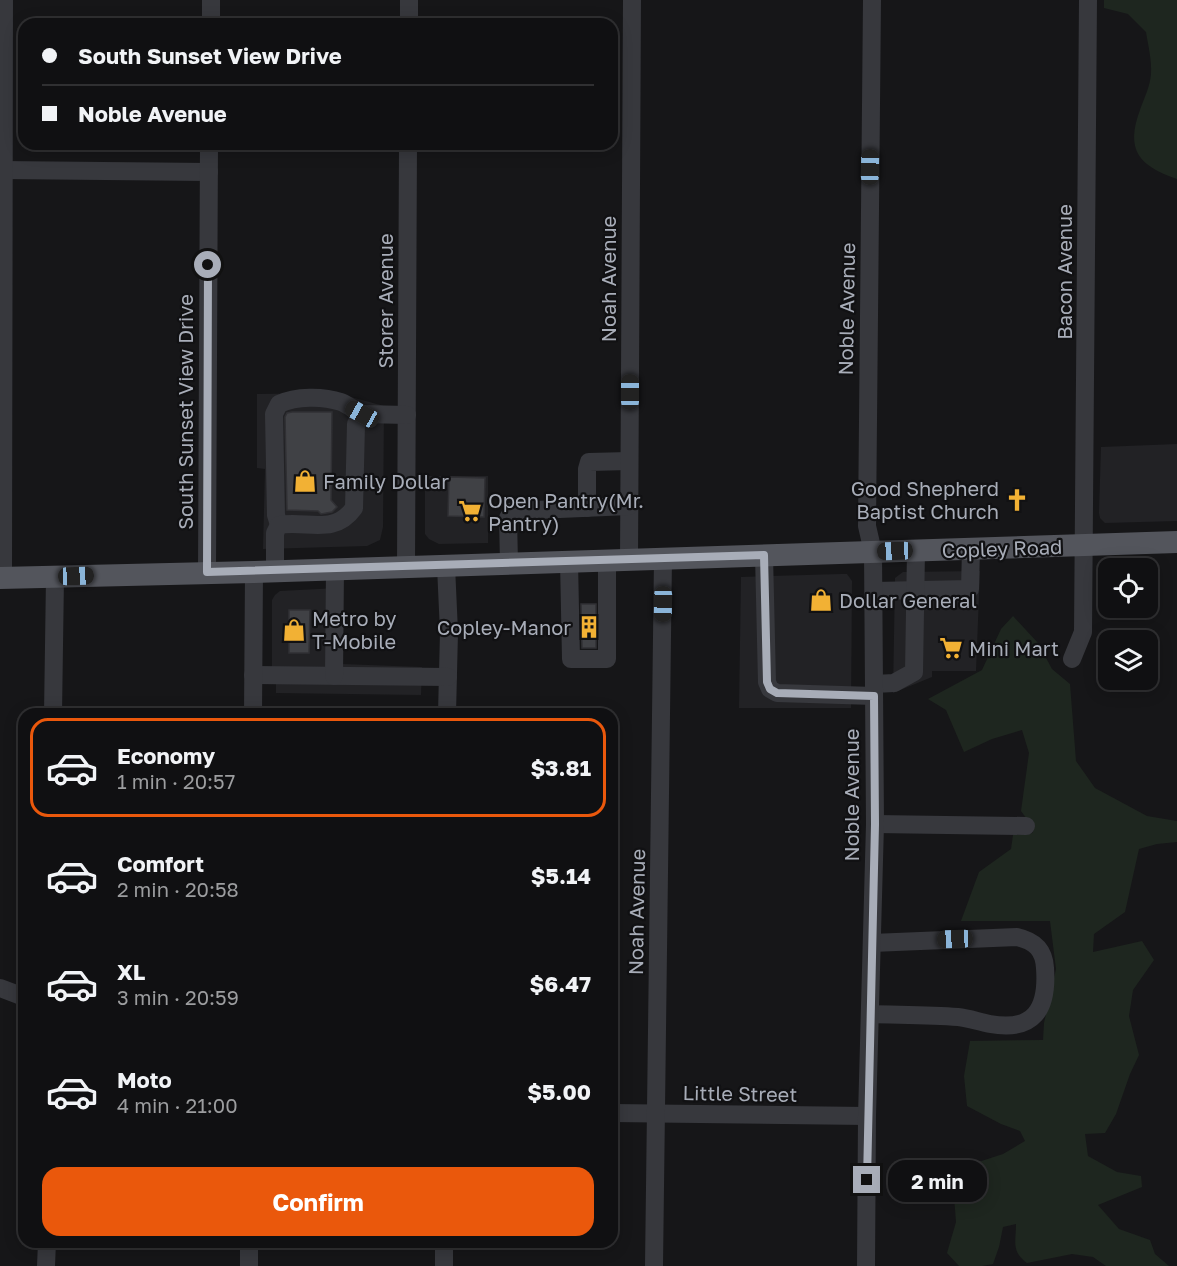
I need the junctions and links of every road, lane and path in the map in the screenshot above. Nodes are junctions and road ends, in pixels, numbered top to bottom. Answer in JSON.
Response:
{"nodes":[{"id":1,"x":4,"y":0,"type":"edge"},
{"id":2,"x":211,"y":0,"type":"edge"},
{"id":3,"x":409,"y":0,"type":"edge"},
{"id":4,"x":632,"y":0,"type":"edge"},
{"id":5,"x":872,"y":0,"type":"edge"},
{"id":6,"x":1088,"y":0,"type":"edge"},
{"id":7,"x":211,"y":18,"type":"edge"},
{"id":8,"x":409,"y":18,"type":"edge"},
{"id":9,"x":209,"y":150,"type":"edge"},
{"id":10,"x":408,"y":150,"type":"edge"},
{"id":11,"x":1,"y":170,"type":"edge"},
{"id":12,"x":209,"y":172,"type":"junction"},
{"id":13,"x":362,"y":414,"type":"junction"},
{"id":14,"x":407,"y":415,"type":"junction"},
{"id":15,"x":629,"y":461,"type":"junction"},
{"id":16,"x":629,"y":506,"type":"junction"},
{"id":17,"x":587,"y":508,"type":"junction"},
{"id":18,"x":279,"y":525,"type":"junction"},
{"id":19,"x":1177,"y":542,"type":"edge"},
{"id":20,"x":1084,"y":545,"type":"junction"},
{"id":21,"x":971,"y":549,"type":"junction"},
{"id":22,"x":916,"y":551,"type":"junction"},
{"id":23,"x":873,"y":552,"type":"junction"},
{"id":24,"x":764,"y":555,"type":"junction"},
{"id":25,"x":663,"y":558,"type":"junction"},
{"id":26,"x":618,"y":559,"type":"junction"},
{"id":27,"x":569,"y":561,"type":"junction"},
{"id":28,"x":509,"y":563,"type":"junction"},
{"id":29,"x":406,"y":566,"type":"junction"},
{"id":30,"x":446,"y":566,"type":"junction"},
{"id":31,"x":335,"y":569,"type":"junction"},
{"id":32,"x":265,"y":571,"type":"junction"},
{"id":33,"x":207,"y":572,"type":"junction"},
{"id":34,"x":55,"y":577,"type":"junction"},
{"id":35,"x":1,"y":578,"type":"edge"},
{"id":36,"x":874,"y":591,"type":"junction"},
{"id":37,"x":916,"y":591,"type":"junction"},
{"id":38,"x":1072,"y":659,"type":"dead end"},
{"id":39,"x":253,"y":675,"type":"junction"},
{"id":40,"x":334,"y":676,"type":"junction"},
{"id":41,"x":448,"y":677,"type":"junction"},
{"id":42,"x":874,"y":690,"type":"junction"},
{"id":43,"x":53,"y":708,"type":"edge"},
{"id":44,"x":253,"y":708,"type":"edge"},
{"id":45,"x":447,"y":708,"type":"edge"},
{"id":46,"x":875,"y":824,"type":"junction"},
{"id":47,"x":1026,"y":826,"type":"dead end"},
{"id":48,"x":872,"y":943,"type":"junction"},
{"id":49,"x":0,"y":988,"type":"edge"},
{"id":50,"x":18,"y":995,"type":"edge"},
{"id":51,"x":870,"y":1014,"type":"junction"},
{"id":52,"x":618,"y":1113,"type":"edge"},
{"id":53,"x":655,"y":1114,"type":"junction"},
{"id":54,"x":867,"y":1116,"type":"junction"},
{"id":55,"x":46,"y":1248,"type":"edge"},
{"id":56,"x":249,"y":1248,"type":"edge"},
{"id":57,"x":444,"y":1248,"type":"edge"},
{"id":58,"x":46,"y":1266,"type":"edge"},
{"id":59,"x":249,"y":1266,"type":"edge"},
{"id":60,"x":444,"y":1266,"type":"edge"},
{"id":61,"x":654,"y":1266,"type":"edge"},
{"id":62,"x":866,"y":1266,"type":"edge"}],
"edges":[{"from":1,"to":11,"type":"street"},
{"from":2,"to":7,"type":"street"},
{"from":3,"to":8,"type":"street"},
{"from":4,"to":15,"type":"street","name":"Noah Avenue"},
{"from":5,"to":23,"type":"street","name":"Noble Avenue"},
{"from":6,"to":20,"type":"street","name":"Bacon Avenue"},
{"from":9,"to":12,"type":"street","name":"South Sunset View Drive"},
{"from":10,"to":14,"type":"street","name":"Storer Avenue"},
{"from":11,"to":12,"type":"street"},
{"from":11,"to":35,"type":"street"},
{"from":12,"to":33,"type":"street","name":"South Sunset View Drive"},
{"from":13,"to":14,"type":"street"},
{"from":13,"to":18,"type":"street"},
{"from":13,"to":18,"type":"street"},
{"from":14,"to":29,"type":"street","name":"Storer Avenue"},
{"from":15,"to":16,"type":"street","name":"Noah Avenue"},
{"from":15,"to":17,"type":"street"},
{"from":16,"to":17,"type":"street"},
{"from":16,"to":26,"type":"street","name":"Noah Avenue"},
{"from":17,"to":28,"type":"street"},
{"from":18,"to":32,"type":"street"},
{"from":19,"to":20,"type":"main road","name":"Copley Road"},
{"from":20,"to":21,"type":"main road","name":"Copley Road"},
{"from":20,"to":38,"type":"street","name":"Bacon Avenue"},
{"from":21,"to":22,"type":"main road","name":"Copley Road"},
{"from":21,"to":37,"type":"street"},
{"from":22,"to":23,"type":"main road","name":"Copley Road"},
{"from":22,"to":37,"type":"street"},
{"from":23,"to":24,"type":"main road","name":"Copley Road"},
{"from":23,"to":36,"type":"street","name":"Noble Avenue"},
{"from":24,"to":25,"type":"main road","name":"Copley Road"},
{"from":24,"to":42,"type":"street"},
{"from":25,"to":26,"type":"main road","name":"Copley Road"},
{"from":25,"to":53,"type":"street","name":"Noah Avenue"},
{"from":26,"to":27,"type":"main road","name":"Copley Road"},
{"from":26,"to":27,"type":"street","name":"Noah Avenue"},
{"from":27,"to":28,"type":"main road","name":"Copley Road"},
{"from":28,"to":30,"type":"main road","name":"Copley Road"},
{"from":29,"to":30,"type":"main road","name":"Copley Road"},
{"from":29,"to":31,"type":"main road","name":"Copley Road"},
{"from":30,"to":41,"type":"street"},
{"from":31,"to":32,"type":"main road","name":"Copley Road"},
{"from":31,"to":40,"type":"street"},
{"from":32,"to":33,"type":"main road","name":"Copley Road"},
{"from":32,"to":39,"type":"street"},
{"from":33,"to":34,"type":"main road","name":"Copley Road"},
{"from":34,"to":35,"type":"main road","name":"Copley Road"},
{"from":34,"to":43,"type":"street"},
{"from":36,"to":37,"type":"street"},
{"from":36,"to":42,"type":"street","name":"Noble Avenue"},
{"from":37,"to":42,"type":"street"},
{"from":39,"to":40,"type":"street"},
{"from":39,"to":44,"type":"street"},
{"from":40,"to":41,"type":"street"},
{"from":41,"to":45,"type":"street"},
{"from":42,"to":46,"type":"street","name":"Noble Avenue"},
{"from":46,"to":47,"type":"street"},
{"from":46,"to":48,"type":"street","name":"Noble Avenue"},
{"from":48,"to":51,"type":"street","name":"Noble Avenue"},
{"from":48,"to":51,"type":"street"},
{"from":49,"to":50,"type":"street"},
{"from":51,"to":54,"type":"street","name":"Noble Avenue"},
{"from":52,"to":53,"type":"street","name":"Little Street"},
{"from":53,"to":54,"type":"street","name":"Little Street"},
{"from":53,"to":61,"type":"street","name":"Noah Avenue"},
{"from":54,"to":62,"type":"street","name":"Noble Avenue"},
{"from":55,"to":58,"type":"street"},
{"from":56,"to":59,"type":"street"},
{"from":57,"to":60,"type":"street"}]}
